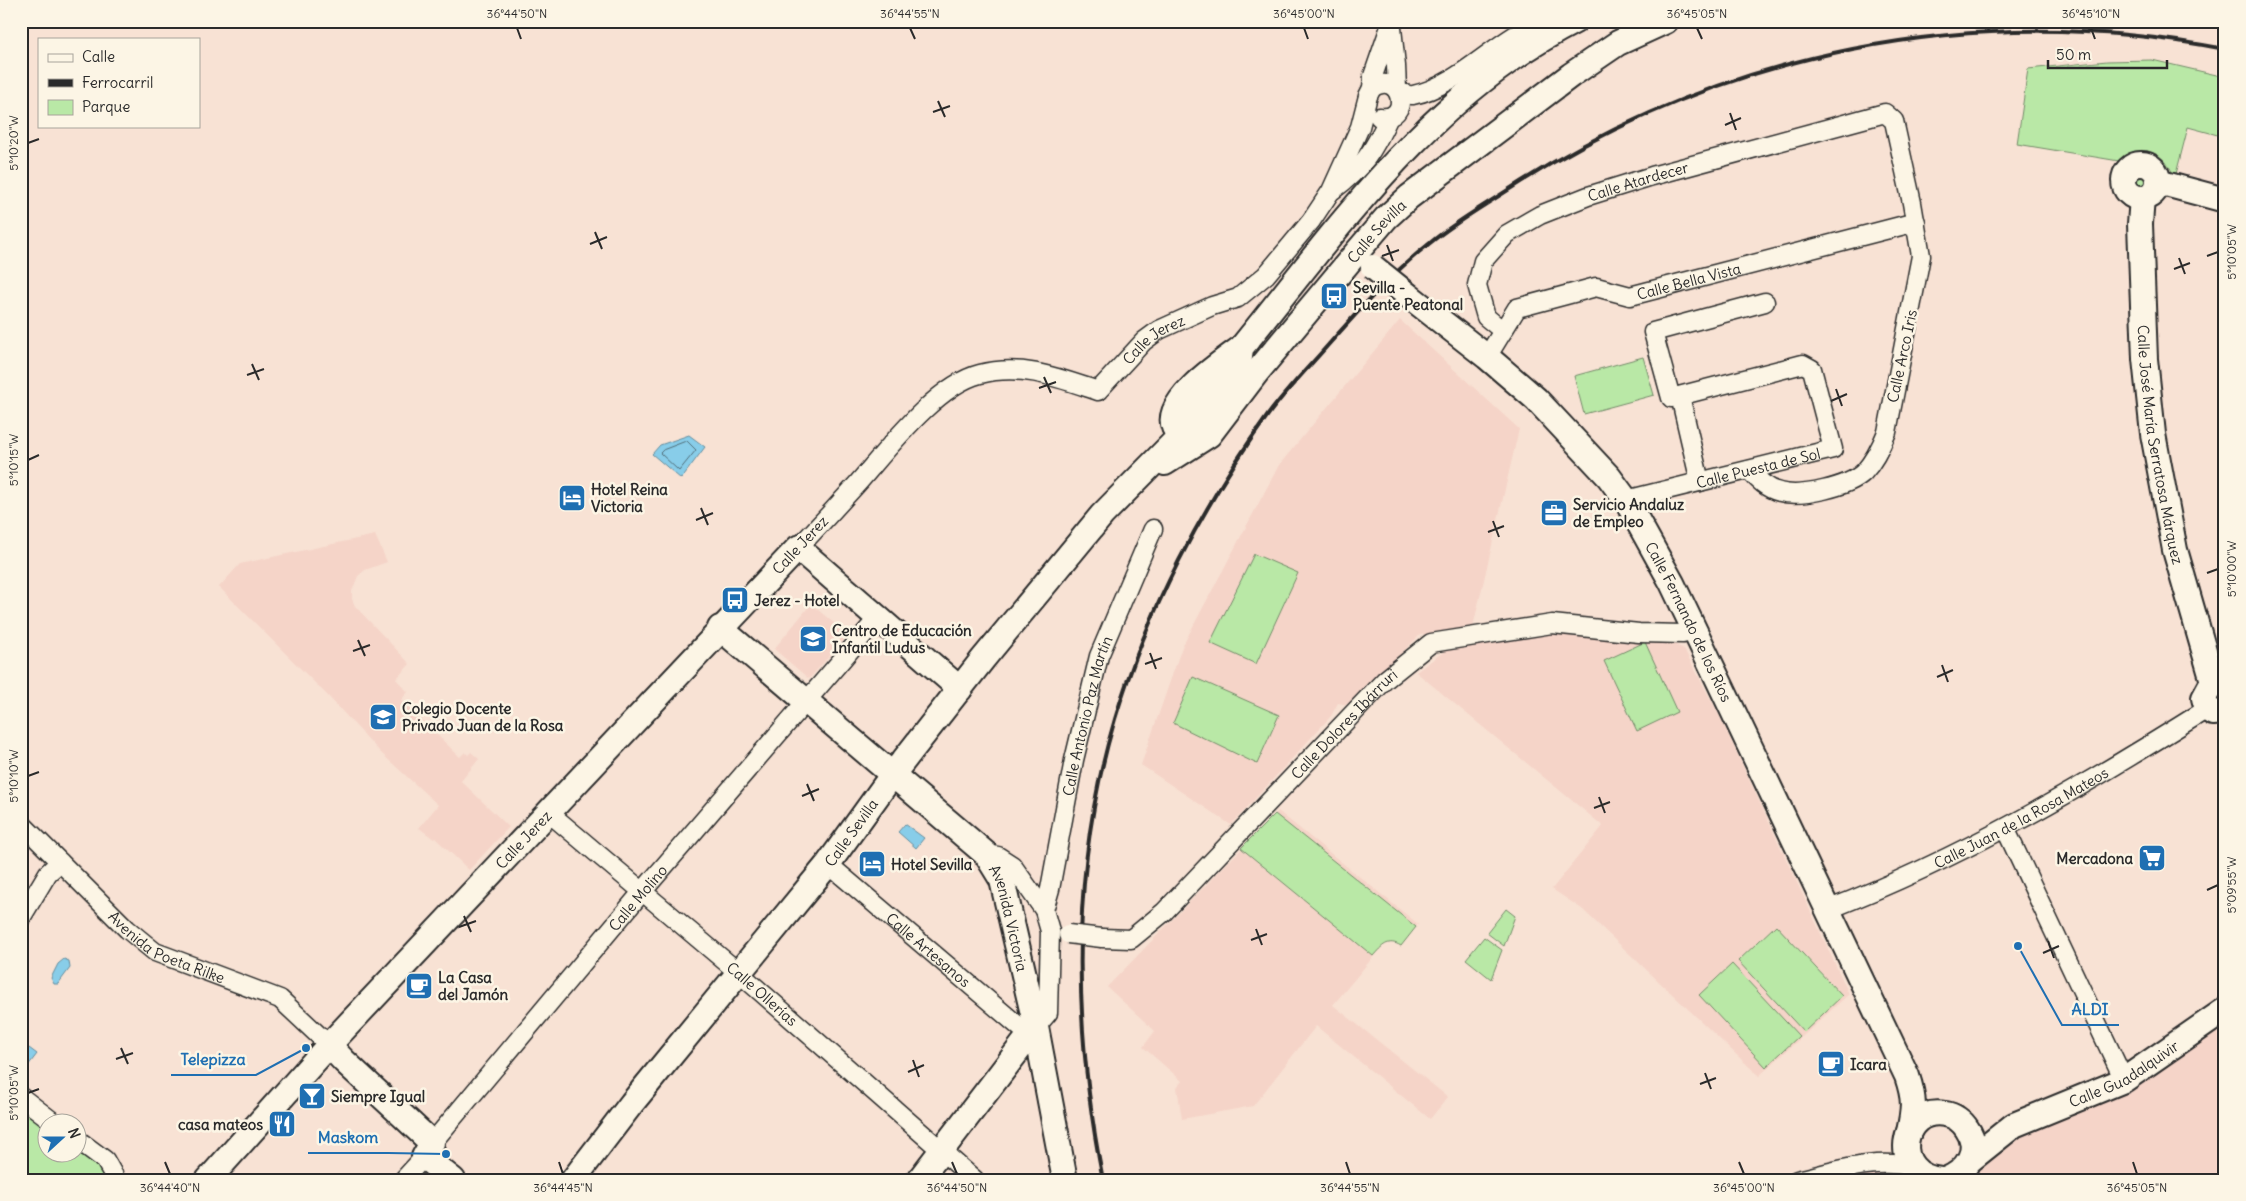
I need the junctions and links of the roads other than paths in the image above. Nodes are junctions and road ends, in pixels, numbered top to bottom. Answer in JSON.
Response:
{"nodes":[{"id":1,"x":1574,"y":21,"type":"edge"},
{"id":2,"x":1666,"y":21,"type":"edge"},
{"id":3,"x":1542,"y":22,"type":"edge"},
{"id":4,"x":1392,"y":23,"type":"edge"},
{"id":5,"x":1396,"y":66,"type":"junction"},
{"id":6,"x":1431,"y":88,"type":"junction"},
{"id":7,"x":1398,"y":91,"type":"junction"},
{"id":8,"x":1370,"y":95,"type":"junction"},
{"id":9,"x":1885,"y":113,"type":"joint"},
{"id":10,"x":1389,"y":117,"type":"junction"},
{"id":11,"x":1331,"y":191,"type":"junction"},
{"id":12,"x":2225,"y":200,"type":"edge"},
{"id":13,"x":1916,"y":222,"type":"junction"},
{"id":14,"x":1365,"y":260,"type":"junction"},
{"id":15,"x":1766,"y":302,"type":"dead end"},
{"id":16,"x":1503,"y":331,"type":"junction"},
{"id":17,"x":1487,"y":357,"type":"junction"},
{"id":18,"x":1680,"y":396,"type":"junction"},
{"id":19,"x":1216,"y":424,"type":"junction"},
{"id":20,"x":1180,"y":435,"type":"junction"},
{"id":21,"x":1750,"y":470,"type":"junction"},
{"id":22,"x":1700,"y":482,"type":"junction"},
{"id":23,"x":1129,"y":486,"type":"junction"},
{"id":24,"x":1626,"y":500,"type":"junction"},
{"id":25,"x":1153,"y":529,"type":"dead end"},
{"id":26,"x":798,"y":548,"type":"junction"},
{"id":27,"x":877,"y":619,"type":"junction"},
{"id":28,"x":720,"y":628,"type":"junction"},
{"id":29,"x":1695,"y":630,"type":"junction"},
{"id":30,"x":2219,"y":685,"type":"edge"},
{"id":31,"x":960,"y":689,"type":"junction"},
{"id":32,"x":806,"y":702,"type":"junction"},
{"id":33,"x":2216,"y":710,"type":"edge"},
{"id":34,"x":893,"y":774,"type":"junction"},
{"id":35,"x":548,"y":812,"type":"junction"},
{"id":36,"x":21,"y":823,"type":"edge"},
{"id":37,"x":2006,"y":830,"type":"junction"},
{"id":38,"x":60,"y":862,"type":"junction"},
{"id":39,"x":828,"y":864,"type":"junction"},
{"id":40,"x":1013,"y":880,"type":"junction"},
{"id":41,"x":642,"y":892,"type":"junction"},
{"id":42,"x":1044,"y":910,"type":"junction"},
{"id":43,"x":1827,"y":910,"type":"junction"},
{"id":44,"x":21,"y":918,"type":"edge"},
{"id":45,"x":1059,"y":932,"type":"junction"},
{"id":46,"x":738,"y":972,"type":"junction"},
{"id":47,"x":2225,"y":1010,"type":"edge"},
{"id":48,"x":1032,"y":1031,"type":"junction"},
{"id":49,"x":330,"y":1045,"type":"junction"},
{"id":50,"x":1907,"y":1076,"type":"junction"},
{"id":51,"x":2124,"y":1080,"type":"junction"},
{"id":52,"x":21,"y":1097,"type":"edge"},
{"id":53,"x":43,"y":1114,"type":"edge"},
{"id":54,"x":1953,"y":1117,"type":"junction"},
{"id":55,"x":2014,"y":1125,"type":"junction"},
{"id":56,"x":1907,"y":1137,"type":"junction"},
{"id":57,"x":88,"y":1147,"type":"edge"},
{"id":58,"x":428,"y":1150,"type":"junction"},
{"id":59,"x":941,"y":1150,"type":"junction"},
{"id":60,"x":1868,"y":1165,"type":"junction"},
{"id":61,"x":1969,"y":1168,"type":"edge"},
{"id":62,"x":1932,"y":1177,"type":"edge"},
{"id":63,"x":112,"y":1180,"type":"edge"},
{"id":64,"x":208,"y":1180,"type":"edge"},
{"id":65,"x":403,"y":1180,"type":"edge"},
{"id":66,"x":453,"y":1180,"type":"edge"},
{"id":67,"x":573,"y":1180,"type":"edge"},
{"id":68,"x":919,"y":1180,"type":"edge"},
{"id":69,"x":975,"y":1180,"type":"edge"},
{"id":70,"x":1065,"y":1180,"type":"edge"},
{"id":71,"x":1797,"y":1180,"type":"edge"}],
"edges":[{"from":1,"to":20,"type":"main road","name":"Calle Sevilla"},
{"from":2,"to":14,"type":"main road","name":"Calle Sevilla"},
{"from":3,"to":6,"type":"street"},
{"from":4,"to":5,"type":"street"},
{"from":4,"to":8,"type":"street","name":"Calle Jerez"},
{"from":5,"to":6,"type":"street"},
{"from":5,"to":7,"type":"street"},
{"from":6,"to":7,"type":"street"},
{"from":7,"to":8,"type":"street"},
{"from":7,"to":10,"type":"street"},
{"from":8,"to":10,"type":"street"},
{"from":8,"to":11,"type":"street","name":"Calle Jerez"},
{"from":9,"to":13,"type":"street","name":"Calle Arco Iris"},
{"from":9,"to":16,"type":"street","name":"Calle Atardecer"},
{"from":10,"to":11,"type":"street","name":"Calle Jerez"},
{"from":11,"to":26,"type":"street","name":"Calle Jerez"},
{"from":12,"to":30,"type":"main road","name":"Calle José María Serratosa Márquez"},
{"from":13,"to":16,"type":"street","name":"Calle Bella Vista"},
{"from":13,"to":21,"type":"street","name":"Calle Arco Iris"},
{"from":14,"to":17,"type":"main road","name":"Calle Fernando de los Ríos","bridge":true},
{"from":14,"to":19,"type":"main road","name":"Calle Sevilla"},
{"from":15,"to":18,"type":"street"},
{"from":16,"to":17,"type":"street","name":"Calle Bella Vista"},
{"from":17,"to":24,"type":"main road","name":"Calle Fernando de los Ríos"},
{"from":18,"to":21,"type":"street","name":"Calle Puesta de Sol"},
{"from":18,"to":22,"type":"street"},
{"from":19,"to":20,"type":"main road"},
{"from":19,"to":23,"type":"main road","name":"Calle Sevilla"},
{"from":20,"to":23,"type":"main road","name":"Calle Sevilla"},
{"from":21,"to":22,"type":"street","name":"Calle Puesta de Sol"},
{"from":22,"to":24,"type":"street","name":"Calle Puesta de Sol"},
{"from":23,"to":31,"type":"main road","name":"Calle Sevilla"},
{"from":24,"to":29,"type":"main road","name":"Calle Fernando de los Ríos"},
{"from":25,"to":42,"type":"street","name":"Calle Antonio Paz Martín"},
{"from":26,"to":27,"type":"main road"},
{"from":26,"to":28,"type":"main road","name":"Calle Jerez"},
{"from":27,"to":31,"type":"main road"},
{"from":27,"to":32,"type":"street","name":"Calle Molino"},
{"from":28,"to":32,"type":"main road","name":"Avenida Victoria"},
{"from":28,"to":35,"type":"main road","name":"Calle Jerez"},
{"from":29,"to":43,"type":"main road","name":"Calle Fernando de los Ríos"},
{"from":29,"to":45,"type":"street","name":"Calle Dolores Ibárruri","bridge":true},
{"from":30,"to":33,"type":"main road"},
{"from":31,"to":34,"type":"main road","name":"Calle Sevilla"},
{"from":32,"to":34,"type":"main road","name":"Avenida Victoria"},
{"from":32,"to":41,"type":"street","name":"Calle Molino"},
{"from":33,"to":37,"type":"street","name":"Calle Juan de la Rosa Mateos"},
{"from":34,"to":39,"type":"main road","name":"Calle Sevilla"},
{"from":34,"to":40,"type":"main road","name":"Avenida Victoria"},
{"from":35,"to":41,"type":"street","name":"Calle Ollerías"},
{"from":35,"to":49,"type":"main road","name":"Calle Jerez"},
{"from":36,"to":38,"type":"street","name":"Avenida Poeta Rilke"},
{"from":37,"to":43,"type":"street","name":"Calle Juan de la Rosa Mateos"},
{"from":37,"to":51,"type":"street"},
{"from":38,"to":44,"type":"street"},
{"from":38,"to":49,"type":"street","name":"Avenida Poeta Rilke"},
{"from":39,"to":46,"type":"main road","name":"Calle Sevilla"},
{"from":39,"to":48,"type":"street","name":"Calle Artesanos"},
{"from":40,"to":42,"type":"street"},
{"from":40,"to":48,"type":"main road","name":"Avenida Victoria"},
{"from":41,"to":46,"type":"street","name":"Calle Ollerías"},
{"from":41,"to":58,"type":"street","name":"Calle Molino"},
{"from":42,"to":45,"type":"street"},
{"from":43,"to":50,"type":"main road","name":"Calle Fernando de los Ríos"},
{"from":45,"to":48,"type":"street"},
{"from":46,"to":59,"type":"street","name":"Calle Ollerías"},
{"from":46,"to":67,"type":"main road","name":"Calle Sevilla"},
{"from":47,"to":51,"type":"main road","name":"Calle Guadalquivir"},
{"from":48,"to":59,"type":"main road"},
{"from":48,"to":70,"type":"main road","name":"Avenida Victoria"},
{"from":49,"to":58,"type":"main road"},
{"from":49,"to":64,"type":"main road","name":"Calle Jerez"},
{"from":50,"to":54,"type":"main road","name":"Calle Fernando de los Ríos"},
{"from":50,"to":56,"type":"main road","name":"Calle Fernando de los Ríos"},
{"from":51,"to":55,"type":"main road","name":"Calle Guadalquivir"},
{"from":52,"to":53,"type":"street"},
{"from":54,"to":55,"type":"main road","name":"Calle Guadalquivir"},
{"from":54,"to":56,"type":"main road"},
{"from":54,"to":61,"type":"main road"},
{"from":55,"to":61,"type":"main road","name":"Calle Guadalquivir"},
{"from":56,"to":60,"type":"street"},
{"from":56,"to":62,"type":"main road"},
{"from":57,"to":63,"type":"street"},
{"from":58,"to":65,"type":"street","name":"Calle Molino"},
{"from":58,"to":66,"type":"main road"},
{"from":59,"to":68,"type":"main road"},
{"from":59,"to":69,"type":"street","name":"Calle Ollerías"},
{"from":60,"to":62,"type":"street"},
{"from":60,"to":71,"type":"street"},
{"from":61,"to":62,"type":"main road"}]}
